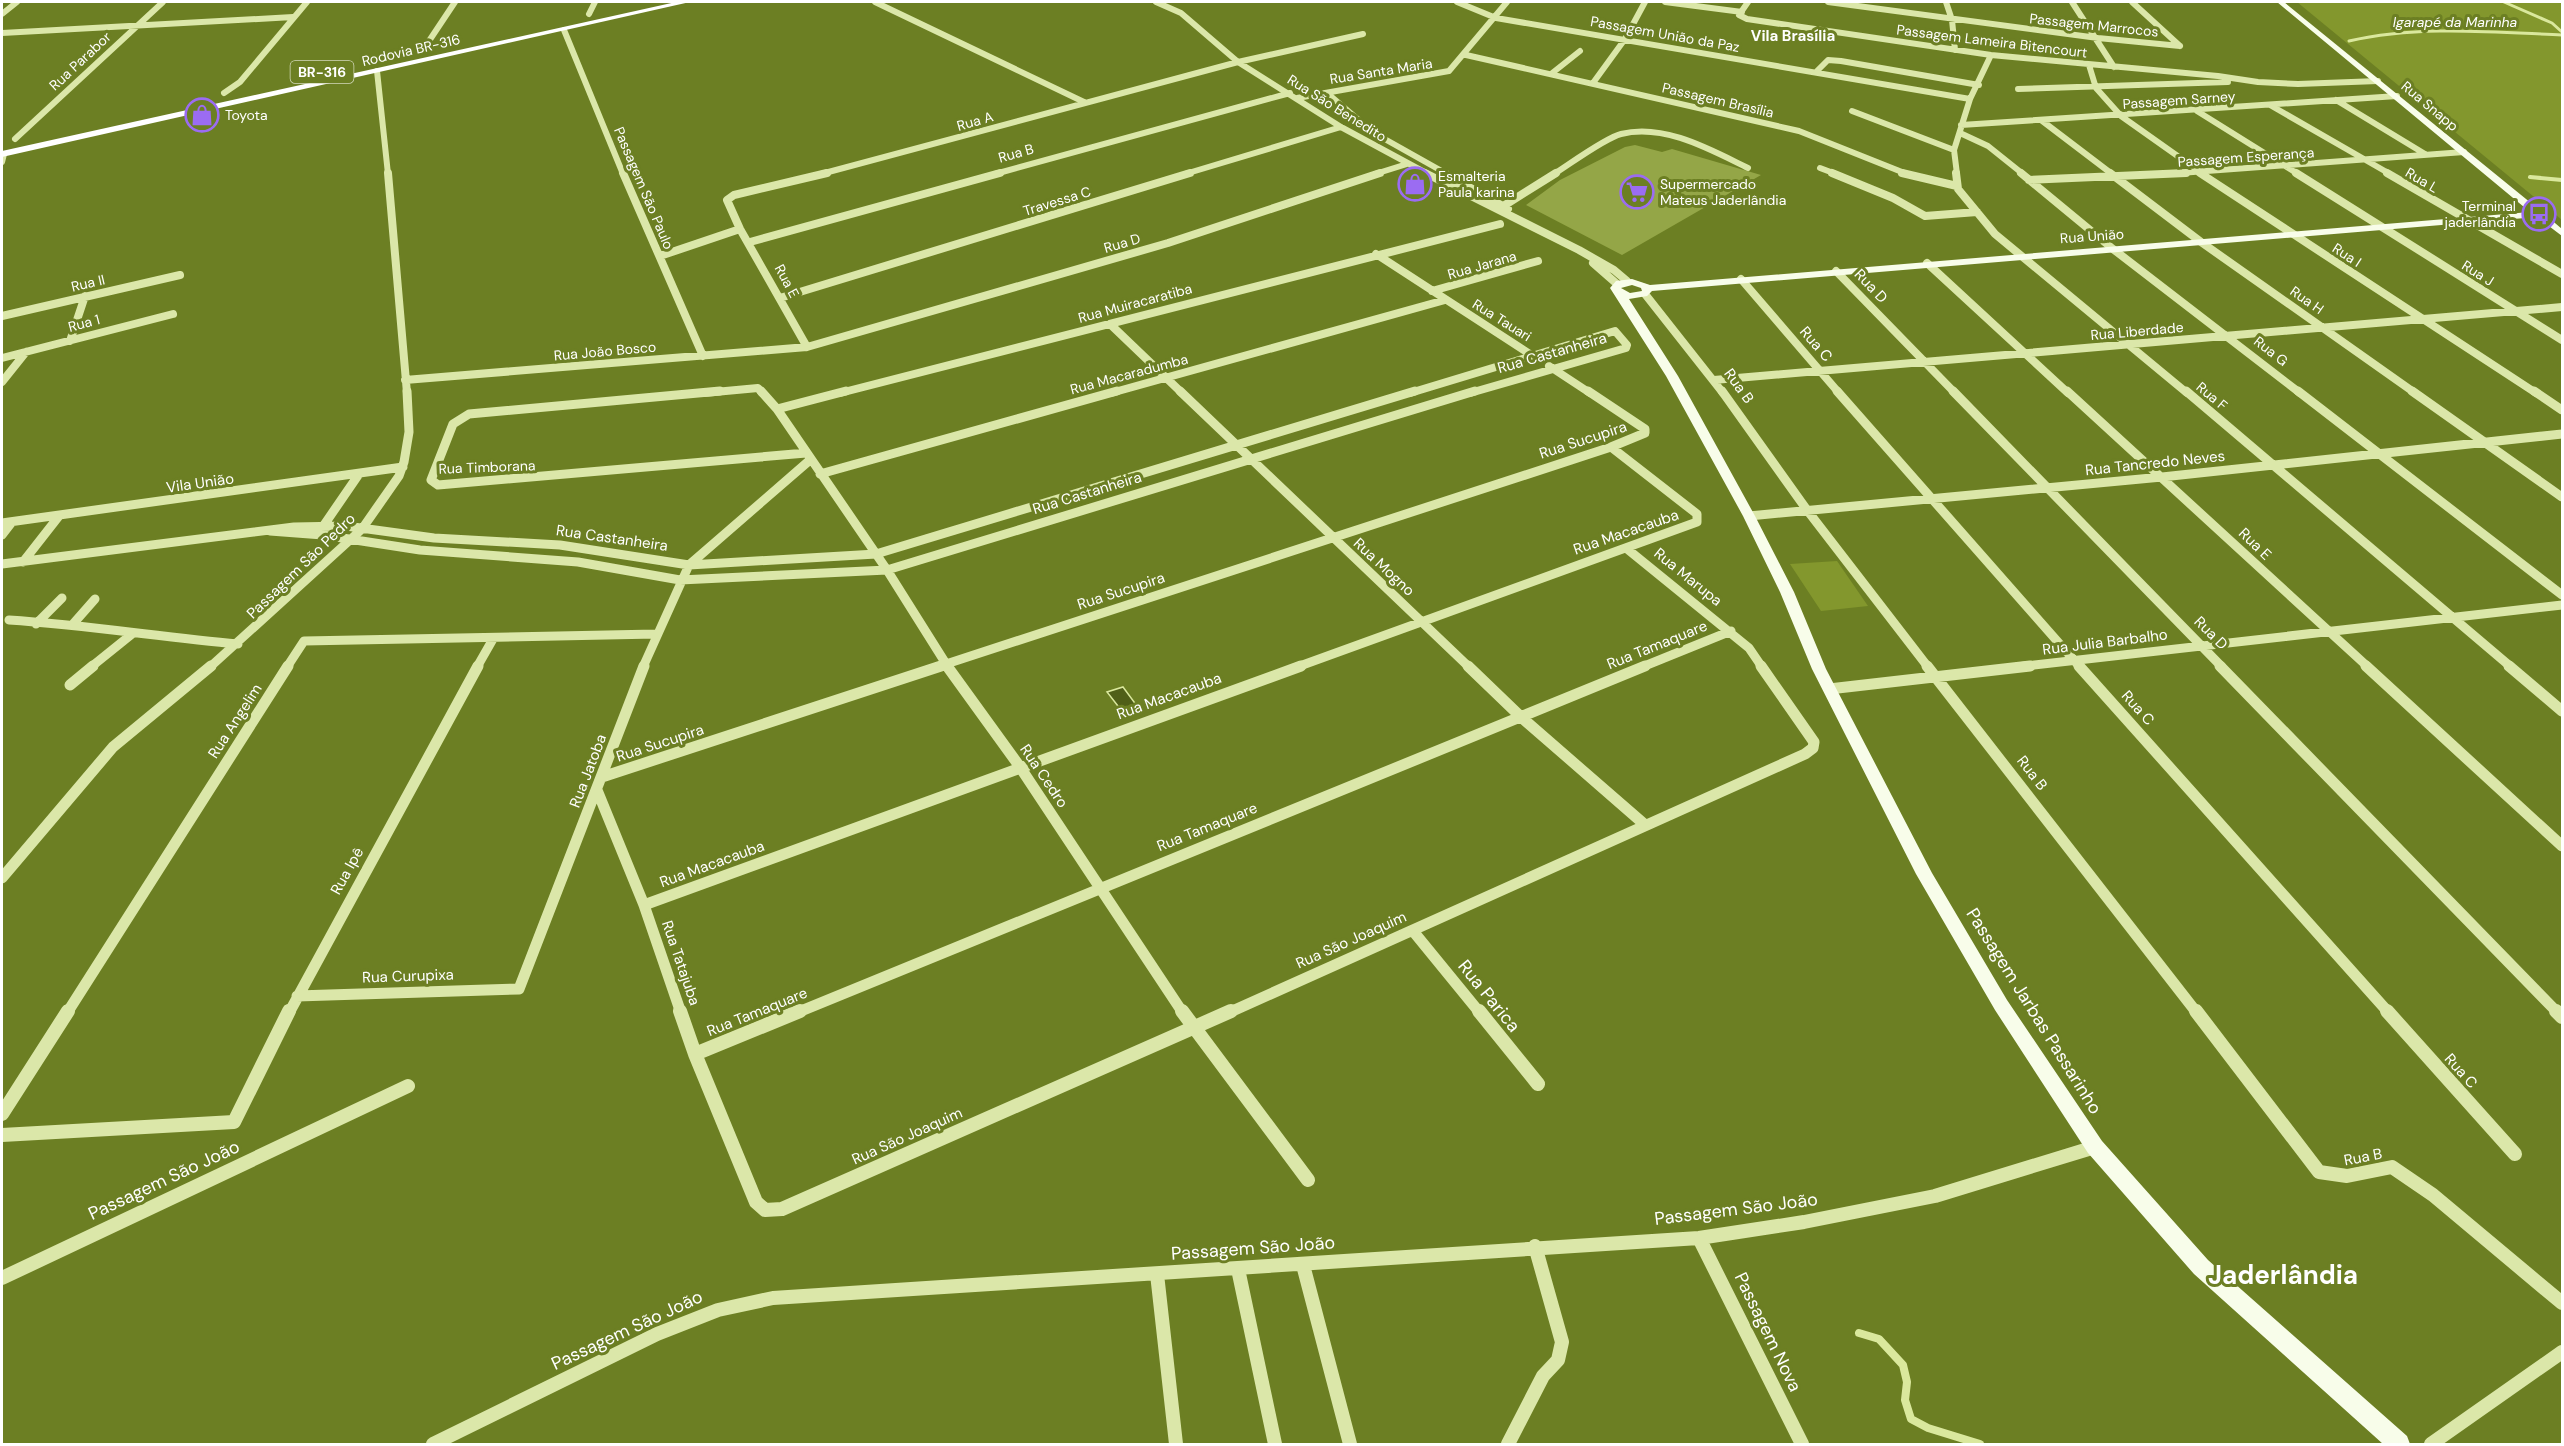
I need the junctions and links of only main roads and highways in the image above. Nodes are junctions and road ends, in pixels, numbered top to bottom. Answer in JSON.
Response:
{"nodes":[{"id":1,"x":643,"y":2,"type":"edge"},
{"id":2,"x":686,"y":2,"type":"edge"},
{"id":3,"x":2280,"y":2,"type":"edge"},
{"id":4,"x":394,"y":56,"type":"junction"},
{"id":5,"x":242,"y":86,"type":"junction"},
{"id":6,"x":280,"y":93,"type":"junction"},
{"id":7,"x":143,"y":111,"type":"dead end"},
{"id":8,"x":38,"y":134,"type":"dead end"},
{"id":9,"x":2,"y":142,"type":"edge"},
{"id":10,"x":50,"y":144,"type":"junction"},
{"id":11,"x":2,"y":157,"type":"edge"},
{"id":12,"x":2539,"y":214,"type":"junction"},
{"id":13,"x":2562,"y":232,"type":"edge"},
{"id":14,"x":1749,"y":516,"type":"joint"},
{"id":15,"x":2399,"y":1444,"type":"edge"}],
"edges":[{"from":1,"to":4,"type":"highway","name":"Rodovia BR-316","number":"BR-316"},
{"from":2,"to":6,"type":"highway","name":"Rodovia BR-316","number":"BR-316"},
{"from":3,"to":12,"type":"main road","name":"Rua Snapp"},
{"from":4,"to":5,"type":"highway","name":"Rodovia BR-316","number":"BR-316"},
{"from":4,"to":6,"type":"highway"},
{"from":5,"to":7,"type":"highway","name":"Rodovia BR-316","number":"BR-316"},
{"from":5,"to":10,"type":"highway"},
{"from":6,"to":10,"type":"highway","name":"Rodovia BR-316","number":"BR-316"},
{"from":8,"to":9,"type":"highway"},
{"from":10,"to":11,"type":"highway","name":"Rodovia BR-316","number":"BR-316"},
{"from":12,"to":13,"type":"main road","name":"Rua Snapp"},
{"from":12,"to":14,"type":"main road","name":"Rua União"},
{"from":14,"to":15,"type":"main road","name":"Passagem Jarbas Passarinho"}]}
